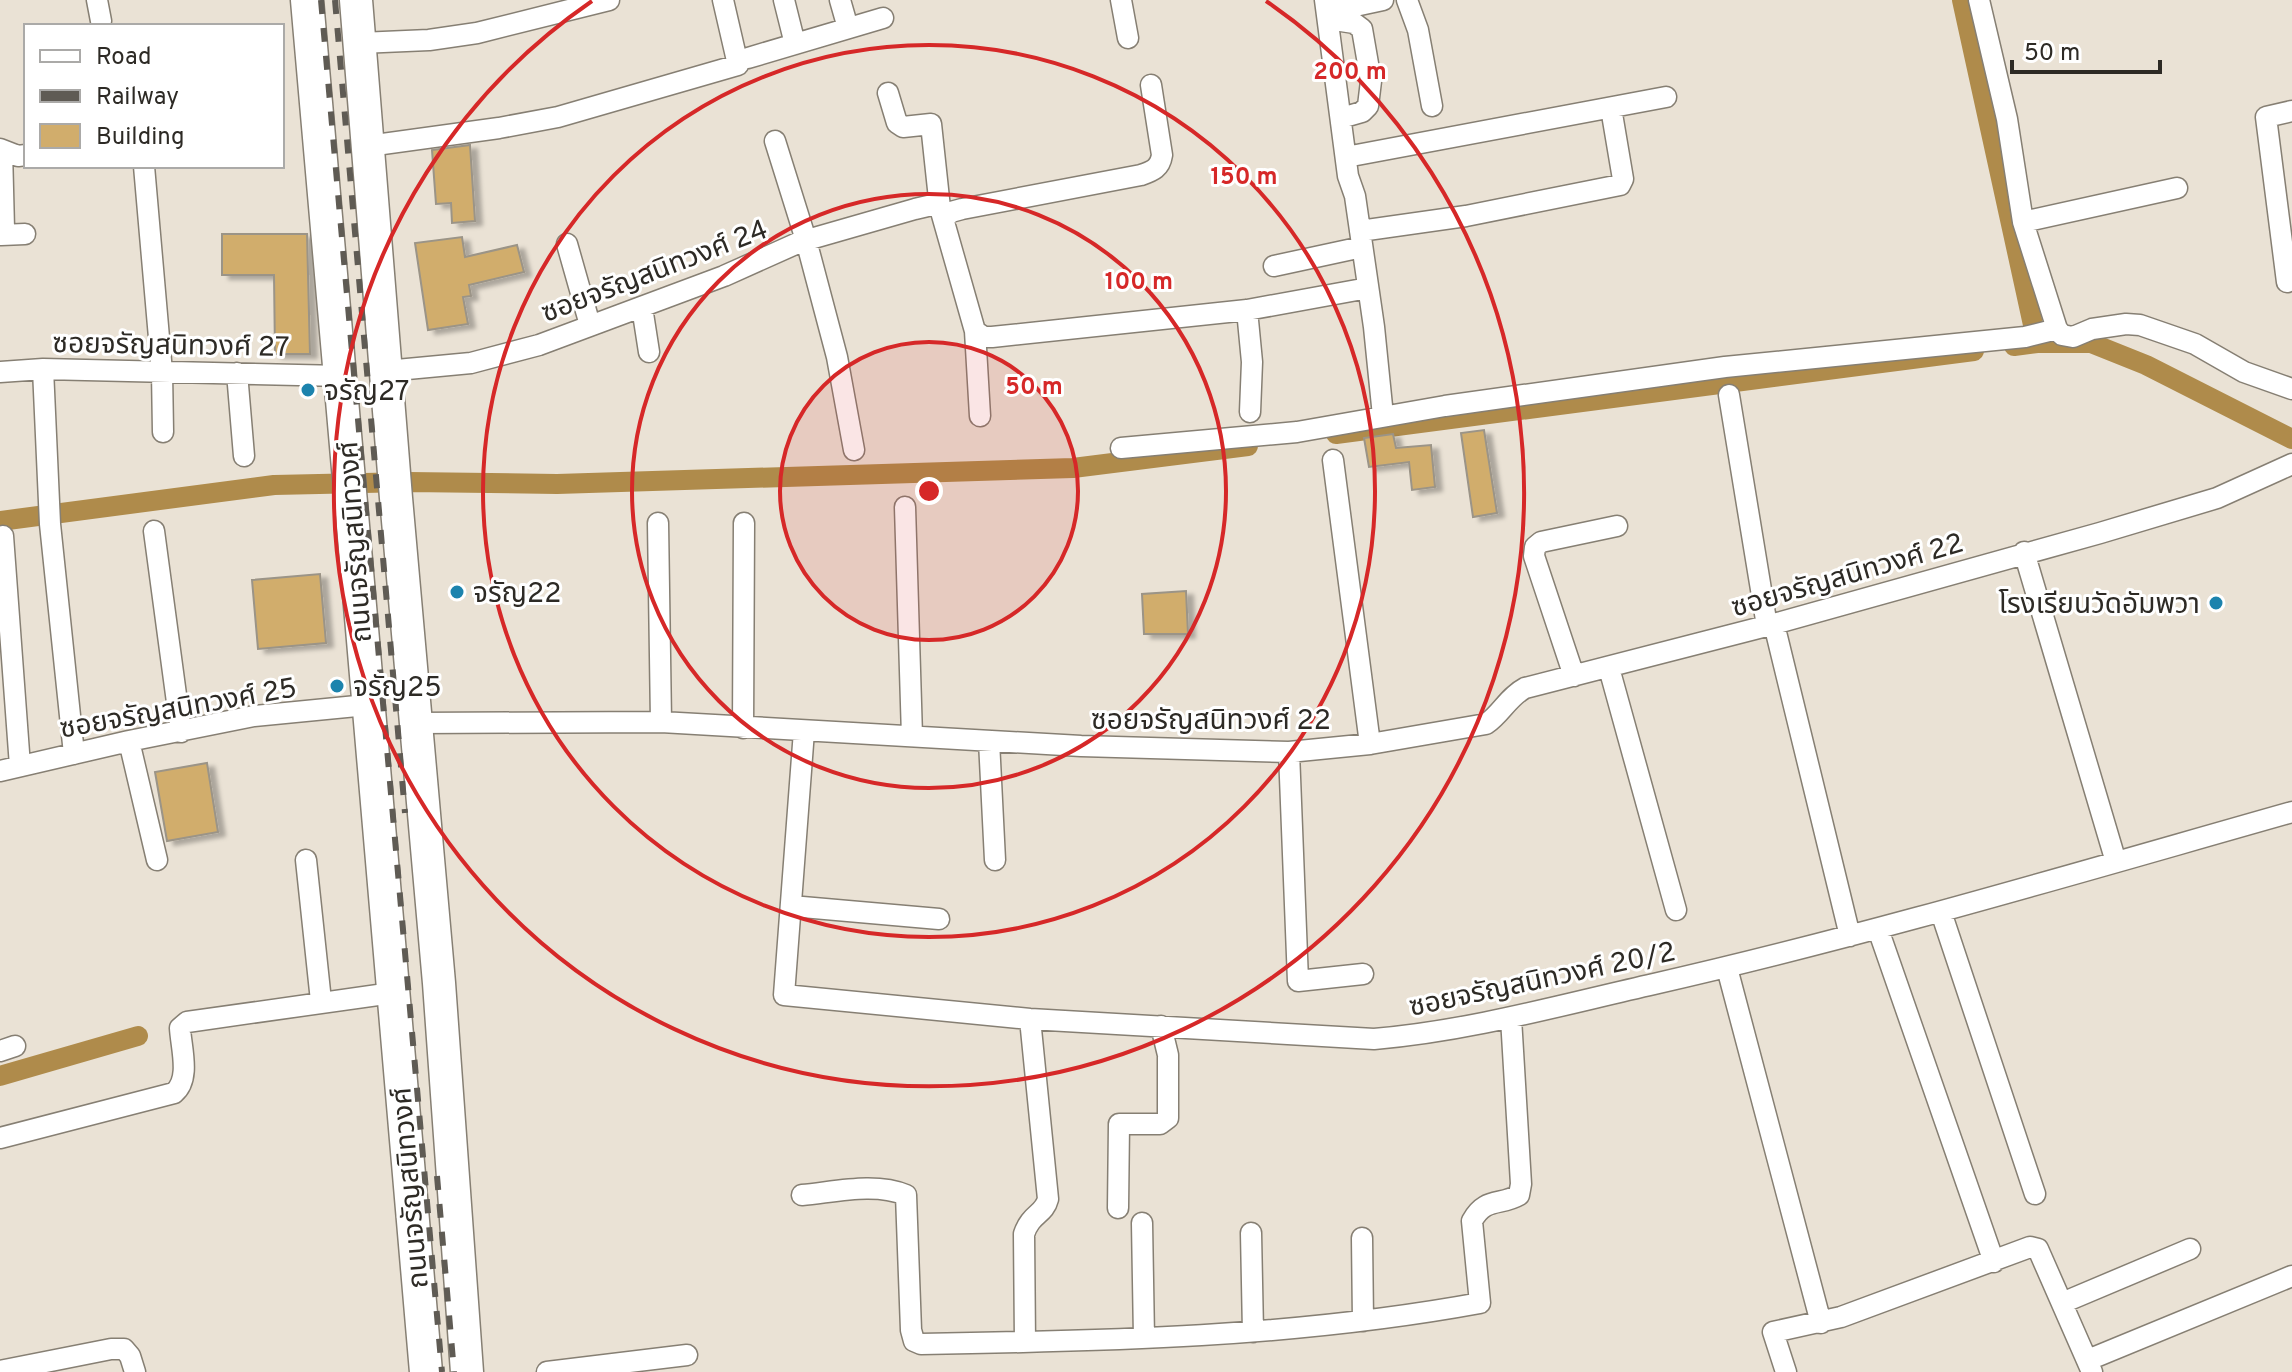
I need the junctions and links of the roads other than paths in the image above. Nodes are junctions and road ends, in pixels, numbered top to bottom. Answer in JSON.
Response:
{"nodes":[{"id":1,"x":97,"y":0,"type":"edge"},
{"id":2,"x":307,"y":0,"type":"edge"},
{"id":3,"x":356,"y":0,"type":"edge"},
{"id":4,"x":609,"y":0,"type":"edge"},
{"id":5,"x":723,"y":0,"type":"edge"},
{"id":6,"x":784,"y":0,"type":"edge"},
{"id":7,"x":840,"y":0,"type":"edge"},
{"id":8,"x":1121,"y":0,"type":"edge"},
{"id":9,"x":1383,"y":0,"type":"edge"},
{"id":10,"x":1407,"y":0,"type":"edge"},
{"id":11,"x":1979,"y":0,"type":"edge"},
{"id":12,"x":1327,"y":11,"type":"edge"},
{"id":13,"x":883,"y":18,"type":"dead end"},
{"id":14,"x":101,"y":21,"type":"dead end"},
{"id":15,"x":848,"y":28,"type":"junction"},
{"id":16,"x":1128,"y":38,"type":"dead end"},
{"id":17,"x":360,"y":43,"type":"junction"},
{"id":18,"x":795,"y":44,"type":"junction"},
{"id":19,"x":748,"y":58,"type":"dead end"},
{"id":20,"x":1151,"y":85,"type":"dead end"},
{"id":21,"x":888,"y":93,"type":"dead end"},
{"id":22,"x":1666,"y":97,"type":"dead end"},
{"id":23,"x":1432,"y":106,"type":"dead end"},
{"id":24,"x":1611,"y":108,"type":"junction"},
{"id":25,"x":2292,"y":111,"type":"edge"},
{"id":26,"x":1341,"y":118,"type":"junction"},
{"id":27,"x":775,"y":141,"type":"dead end"},
{"id":28,"x":368,"y":146,"type":"junction"},
{"id":29,"x":1,"y":150,"type":"edge"},
{"id":30,"x":24,"y":155,"type":"edge"},
{"id":31,"x":1346,"y":157,"type":"junction"},
{"id":32,"x":144,"y":168,"type":"edge"},
{"id":33,"x":2177,"y":188,"type":"dead end"},
{"id":34,"x":942,"y":213,"type":"junction"},
{"id":35,"x":2023,"y":222,"type":"junction"},
{"id":36,"x":25,"y":234,"type":"dead end"},
{"id":37,"x":0,"y":235,"type":"edge"},
{"id":38,"x":1361,"y":239,"type":"junction"},
{"id":39,"x":806,"y":240,"type":"junction"},
{"id":40,"x":567,"y":244,"type":"dead end"},
{"id":41,"x":1274,"y":266,"type":"dead end"},
{"id":42,"x":2287,"y":282,"type":"dead end"},
{"id":43,"x":1368,"y":288,"type":"junction"},
{"id":44,"x":642,"y":307,"type":"junction"},
{"id":45,"x":1247,"y":310,"type":"junction"},
{"id":46,"x":590,"y":325,"type":"junction"},
{"id":47,"x":975,"y":331,"type":"junction"},
{"id":48,"x":2052,"y":331,"type":"junction"},
{"id":49,"x":649,"y":352,"type":"dead end"},
{"id":50,"x":43,"y":369,"type":"junction"},
{"id":51,"x":386,"y":371,"type":"junction"},
{"id":52,"x":0,"y":372,"type":"edge"},
{"id":53,"x":162,"y":372,"type":"junction"},
{"id":54,"x":237,"y":373,"type":"junction"},
{"id":55,"x":342,"y":376,"type":"junction"},
{"id":56,"x":2292,"y":389,"type":"edge"},
{"id":57,"x":1729,"y":395,"type":"dead end"},
{"id":58,"x":1250,"y":412,"type":"dead end"},
{"id":59,"x":980,"y":416,"type":"dead end"},
{"id":60,"x":1383,"y":416,"type":"junction"},
{"id":61,"x":163,"y":432,"type":"dead end"},
{"id":62,"x":1121,"y":448,"type":"dead end"},
{"id":63,"x":854,"y":450,"type":"dead end"},
{"id":64,"x":244,"y":456,"type":"dead end"},
{"id":65,"x":1333,"y":460,"type":"dead end"},
{"id":66,"x":2292,"y":464,"type":"edge"},
{"id":67,"x":905,"y":507,"type":"dead end"},
{"id":68,"x":658,"y":523,"type":"dead end"},
{"id":69,"x":744,"y":523,"type":"dead end"},
{"id":70,"x":1617,"y":526,"type":"dead end"},
{"id":71,"x":154,"y":531,"type":"dead end"},
{"id":72,"x":3,"y":536,"type":"dead end"},
{"id":73,"x":2024,"y":552,"type":"junction"},
{"id":74,"x":1770,"y":625,"type":"junction"},
{"id":75,"x":4,"y":629,"type":"edge"},
{"id":76,"x":1609,"y":668,"type":"junction"},
{"id":77,"x":1574,"y":676,"type":"junction"},
{"id":78,"x":367,"y":705,"type":"junction"},
{"id":79,"x":661,"y":722,"type":"junction"},
{"id":80,"x":417,"y":723,"type":"junction"},
{"id":81,"x":743,"y":728,"type":"junction"},
{"id":82,"x":804,"y":731,"type":"junction"},
{"id":83,"x":181,"y":732,"type":"junction"},
{"id":84,"x":912,"y":736,"type":"junction"},
{"id":85,"x":129,"y":741,"type":"junction"},
{"id":86,"x":989,"y":741,"type":"junction"},
{"id":87,"x":1370,"y":744,"type":"junction"},
{"id":88,"x":1289,"y":752,"type":"junction"},
{"id":89,"x":74,"y":754,"type":"junction"},
{"id":90,"x":10,"y":768,"type":"edge"},
{"id":91,"x":2292,"y":812,"type":"edge"},
{"id":92,"x":157,"y":860,"type":"dead end"},
{"id":93,"x":306,"y":860,"type":"dead end"},
{"id":94,"x":995,"y":860,"type":"dead end"},
{"id":95,"x":2116,"y":862,"type":"junction"},
{"id":96,"x":791,"y":906,"type":"junction"},
{"id":97,"x":1676,"y":910,"type":"dead end"},
{"id":98,"x":1941,"y":912,"type":"junction"},
{"id":99,"x":939,"y":919,"type":"dead end"},
{"id":100,"x":1878,"y":929,"type":"junction"},
{"id":101,"x":1850,"y":936,"type":"junction"},
{"id":102,"x":1727,"y":968,"type":"junction"},
{"id":103,"x":1363,"y":974,"type":"dead end"},
{"id":104,"x":392,"y":993,"type":"junction"},
{"id":105,"x":321,"y":1001,"type":"junction"},
{"id":106,"x":1511,"y":1018,"type":"junction"},
{"id":107,"x":1030,"y":1019,"type":"junction"},
{"id":108,"x":1161,"y":1026,"type":"junction"},
{"id":109,"x":0,"y":1138,"type":"edge"},
{"id":110,"x":2035,"y":1194,"type":"dead end"},
{"id":111,"x":802,"y":1195,"type":"dead end"},
{"id":112,"x":1118,"y":1208,"type":"dead end"},
{"id":113,"x":1142,"y":1223,"type":"dead end"},
{"id":114,"x":1251,"y":1233,"type":"dead end"},
{"id":115,"x":1362,"y":1238,"type":"dead end"},
{"id":116,"x":2190,"y":1249,"type":"dead end"},
{"id":117,"x":1994,"y":1262,"type":"junction"},
{"id":118,"x":2292,"y":1276,"type":"edge"},
{"id":119,"x":2062,"y":1303,"type":"junction"},
{"id":120,"x":1363,"y":1321,"type":"junction"},
{"id":121,"x":1821,"y":1323,"type":"junction"},
{"id":122,"x":1253,"y":1332,"type":"junction"},
{"id":123,"x":1144,"y":1338,"type":"junction"},
{"id":124,"x":1025,"y":1342,"type":"junction"},
{"id":125,"x":687,"y":1355,"type":"dead end"},
{"id":126,"x":2090,"y":1366,"type":"edge"},
{"id":127,"x":0,"y":1371,"type":"edge"},
{"id":128,"x":135,"y":1372,"type":"edge"},
{"id":129,"x":426,"y":1372,"type":"edge"},
{"id":130,"x":467,"y":1372,"type":"edge"},
{"id":131,"x":547,"y":1372,"type":"edge"},
{"id":132,"x":1786,"y":1372,"type":"edge"}],
"edges":[{"from":1,"to":14,"type":"street"},
{"from":2,"to":55,"type":"main road","name":"ถนนจรัญสนิทวงศ์"},
{"from":3,"to":17,"type":"main road","name":"ถนนจรัญสนิทวงศ์"},
{"from":4,"to":17,"type":"street"},
{"from":5,"to":28,"type":"street"},
{"from":6,"to":18,"type":"street"},
{"from":7,"to":15,"type":"street"},
{"from":8,"to":16,"type":"street"},
{"from":9,"to":12,"type":"street"},
{"from":10,"to":23,"type":"street"},
{"from":11,"to":35,"type":"street"},
{"from":12,"to":26,"type":"street"},
{"from":12,"to":26,"type":"street"},
{"from":13,"to":15,"type":"street"},
{"from":15,"to":18,"type":"street"},
{"from":17,"to":28,"type":"main road","name":"ถนนจรัญสนิทวงศ์"},
{"from":18,"to":19,"type":"street"},
{"from":20,"to":34,"type":"street","name":"ซอยจรัญสนิทวงศ์ 24"},
{"from":21,"to":34,"type":"street"},
{"from":22,"to":24,"type":"street"},
{"from":24,"to":31,"type":"street"},
{"from":24,"to":38,"type":"street"},
{"from":25,"to":42,"type":"street"},
{"from":26,"to":31,"type":"street"},
{"from":27,"to":39,"type":"street"},
{"from":28,"to":51,"type":"main road","name":"ถนนจรัญสนิทวงศ์"},
{"from":29,"to":30,"type":"street"},
{"from":29,"to":37,"type":"street"},
{"from":31,"to":38,"type":"street"},
{"from":32,"to":53,"type":"street"},
{"from":33,"to":35,"type":"street"},
{"from":34,"to":39,"type":"street","name":"ซอยจรัญสนิทวงศ์ 24"},
{"from":34,"to":47,"type":"street"},
{"from":35,"to":48,"type":"street"},
{"from":36,"to":37,"type":"street"},
{"from":38,"to":41,"type":"street"},
{"from":38,"to":43,"type":"street"},
{"from":39,"to":44,"type":"street","name":"ซอยจรัญสนิทวงศ์ 24"},
{"from":39,"to":63,"type":"street"},
{"from":40,"to":46,"type":"street"},
{"from":43,"to":45,"type":"street"},
{"from":43,"to":60,"type":"street"},
{"from":44,"to":46,"type":"street","name":"ซอยจรัญสนิทวงศ์ 24"},
{"from":44,"to":49,"type":"street"},
{"from":45,"to":47,"type":"street"},
{"from":45,"to":58,"type":"street"},
{"from":46,"to":51,"type":"street","name":"ซอยจรัญสนิทวงศ์ 24"},
{"from":47,"to":59,"type":"street"},
{"from":48,"to":56,"type":"street"},
{"from":48,"to":60,"type":"street"},
{"from":50,"to":52,"type":"street","name":"ซอยจรัญสนิทวงศ์ 27"},
{"from":50,"to":53,"type":"street","name":"ซอยจรัญสนิทวงศ์ 27"},
{"from":50,"to":89,"type":"street"},
{"from":51,"to":80,"type":"main road","name":"ถนนจรัญสนิทวงศ์"},
{"from":53,"to":54,"type":"street","name":"ซอยจรัญสนิทวงศ์ 27"},
{"from":53,"to":61,"type":"street"},
{"from":54,"to":55,"type":"street","name":"ซอยจรัญสนิทวงศ์ 27"},
{"from":54,"to":64,"type":"street"},
{"from":55,"to":78,"type":"main road","name":"ถนนจรัญสนิทวงศ์"},
{"from":57,"to":74,"type":"street"},
{"from":60,"to":62,"type":"street"},
{"from":65,"to":87,"type":"street"},
{"from":66,"to":73,"type":"street","name":"ซอยจรัญสนิทวงศ์ 22"},
{"from":67,"to":84,"type":"street"},
{"from":68,"to":79,"type":"street"},
{"from":69,"to":81,"type":"street"},
{"from":70,"to":77,"type":"street"},
{"from":71,"to":83,"type":"street"},
{"from":72,"to":75,"type":"street"},
{"from":73,"to":74,"type":"street","name":"ซอยจรัญสนิทวงศ์ 22"},
{"from":73,"to":95,"type":"street"},
{"from":74,"to":76,"type":"street","name":"ซอยจรัญสนิทวงศ์ 22"},
{"from":74,"to":101,"type":"street"},
{"from":75,"to":90,"type":"street"},
{"from":76,"to":77,"type":"street","name":"ซอยจรัญสนิทวงศ์ 22"},
{"from":76,"to":97,"type":"street"},
{"from":77,"to":87,"type":"street","name":"ซอยจรัญสนิทวงศ์ 22"},
{"from":78,"to":83,"type":"street","name":"ซอยจรัญสนิทวงศ์ 25"},
{"from":78,"to":104,"type":"main road","name":"ถนนจรัญสนิทวงศ์"},
{"from":79,"to":80,"type":"street","name":"ซอยจรัญสนิทวงศ์ 22"},
{"from":79,"to":81,"type":"street","name":"ซอยจรัญสนิทวงศ์ 22"},
{"from":80,"to":130,"type":"main road","name":"ถนนจรัญสนิทวงศ์"},
{"from":81,"to":82,"type":"street","name":"ซอยจรัญสนิทวงศ์ 22"},
{"from":82,"to":84,"type":"street","name":"ซอยจรัญสนิทวงศ์ 22"},
{"from":82,"to":96,"type":"street"},
{"from":83,"to":85,"type":"street","name":"ซอยจรัญสนิทวงศ์ 25"},
{"from":84,"to":86,"type":"street","name":"ซอยจรัญสนิทวงศ์ 22"},
{"from":85,"to":89,"type":"street","name":"ซอยจรัญสนิทวงศ์ 25"},
{"from":85,"to":92,"type":"street"},
{"from":86,"to":88,"type":"street","name":"ซอยจรัญสนิทวงศ์ 22"},
{"from":86,"to":94,"type":"street"},
{"from":87,"to":88,"type":"street","name":"ซอยจรัญสนิทวงศ์ 22"},
{"from":88,"to":103,"type":"street"},
{"from":89,"to":90,"type":"street","name":"ซอยจรัญสนิทวงศ์ 25"},
{"from":91,"to":95,"type":"street","name":"ซอยจรัญสนิทวงศ์ 20/2"},
{"from":93,"to":105,"type":"street"},
{"from":95,"to":98,"type":"street","name":"ซอยจรัญสนิทวงศ์ 20/2"},
{"from":96,"to":99,"type":"street"},
{"from":96,"to":107,"type":"street","name":"ซอยจรัญสนิทวงศ์ 20/2"},
{"from":98,"to":100,"type":"street","name":"ซอยจรัญสนิทวงศ์ 20/2"},
{"from":98,"to":110,"type":"street"},
{"from":100,"to":101,"type":"street","name":"ซอยจรัญสนิทวงศ์ 20/2"},
{"from":100,"to":117,"type":"street"},
{"from":101,"to":102,"type":"street","name":"ซอยจรัญสนิทวงศ์ 20/2"},
{"from":102,"to":106,"type":"street","name":"ซอยจรัญสนิทวงศ์ 20/2"},
{"from":102,"to":121,"type":"street"},
{"from":104,"to":105,"type":"street"},
{"from":104,"to":129,"type":"main road","name":"ถนนจรัญสนิทวงศ์"},
{"from":105,"to":109,"type":"street"},
{"from":106,"to":108,"type":"street","name":"ซอยจรัญสนิทวงศ์ 20/2"},
{"from":106,"to":120,"type":"street"},
{"from":107,"to":108,"type":"street","name":"ซอยจรัญสนิทวงศ์ 20/2"},
{"from":107,"to":124,"type":"street"},
{"from":108,"to":112,"type":"street"},
{"from":111,"to":124,"type":"street"},
{"from":113,"to":123,"type":"street"},
{"from":114,"to":122,"type":"street"},
{"from":115,"to":120,"type":"street"},
{"from":116,"to":119,"type":"street"},
{"from":117,"to":119,"type":"street"},
{"from":117,"to":121,"type":"street"},
{"from":118,"to":126,"type":"street"},
{"from":119,"to":126,"type":"street"},
{"from":120,"to":122,"type":"street"},
{"from":121,"to":132,"type":"street"},
{"from":122,"to":123,"type":"street"},
{"from":123,"to":124,"type":"street"},
{"from":125,"to":131,"type":"street"},
{"from":127,"to":128,"type":"street"}]}
